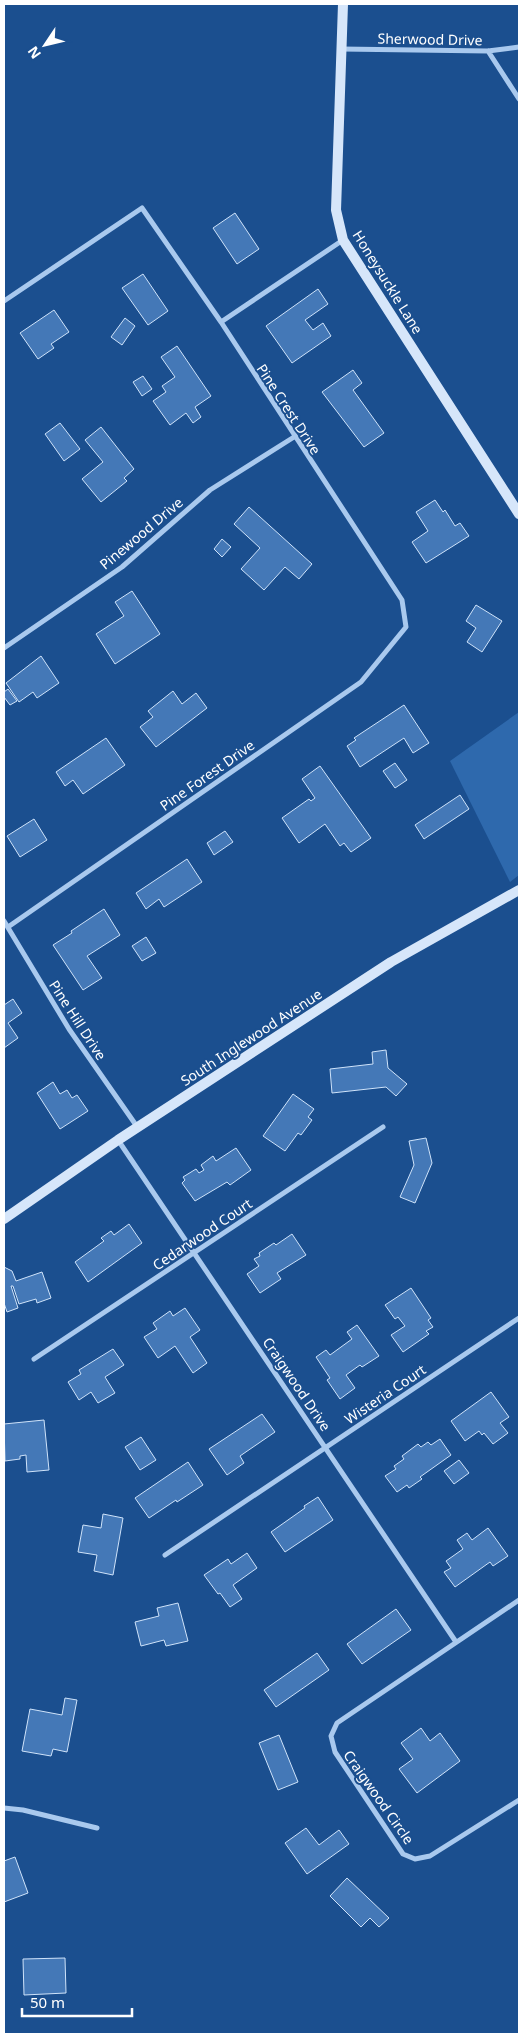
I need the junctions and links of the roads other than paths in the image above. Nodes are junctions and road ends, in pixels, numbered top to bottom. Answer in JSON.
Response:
{"nodes":[{"id":1,"x":343,"y":4,"type":"edge"},
{"id":2,"x":519,"y":47,"type":"edge"},
{"id":3,"x":341,"y":49,"type":"junction"},
{"id":4,"x":488,"y":52,"type":"junction"},
{"id":5,"x":519,"y":98,"type":"edge"},
{"id":6,"x":344,"y":240,"type":"junction"},
{"id":7,"x":4,"y":301,"type":"edge"},
{"id":8,"x":221,"y":322,"type":"junction"},
{"id":9,"x":294,"y":437,"type":"junction"},
{"id":10,"x":519,"y":514,"type":"edge"},
{"id":11,"x":406,"y":627,"type":"joint"},
{"id":12,"x":4,"y":648,"type":"edge"},
{"id":13,"x":519,"y":890,"type":"edge"},
{"id":14,"x":4,"y":922,"type":"edge"},
{"id":15,"x":8,"y":927,"type":"junction"},
{"id":16,"x":383,"y":1127,"type":"dead end"},
{"id":17,"x":138,"y":1128,"type":"junction"},
{"id":18,"x":118,"y":1140,"type":"junction"},
{"id":19,"x":4,"y":1219,"type":"edge"},
{"id":20,"x":194,"y":1253,"type":"junction"},
{"id":21,"x":519,"y":1318,"type":"edge"},
{"id":22,"x":34,"y":1359,"type":"dead end"},
{"id":23,"x":325,"y":1447,"type":"junction"},
{"id":24,"x":165,"y":1555,"type":"dead end"},
{"id":25,"x":519,"y":1600,"type":"edge"},
{"id":26,"x":456,"y":1642,"type":"junction"},
{"id":27,"x":519,"y":1800,"type":"edge"},
{"id":28,"x":4,"y":1808,"type":"edge"},
{"id":29,"x":97,"y":1828,"type":"dead end"}],
"edges":[{"from":1,"to":3,"type":"street","name":"Honeysuckle Lane"},
{"from":2,"to":4,"type":"street","name":"Sherwood Drive"},
{"from":3,"to":4,"type":"street","name":"Sherwood Drive"},
{"from":3,"to":6,"type":"street","name":"Honeysuckle Lane"},
{"from":4,"to":5,"type":"street"},
{"from":6,"to":8,"type":"street"},
{"from":6,"to":10,"type":"street","name":"Honeysuckle Lane"},
{"from":7,"to":8,"type":"street","name":"Pine Crest Drive"},
{"from":8,"to":9,"type":"street","name":"Pine Crest Drive"},
{"from":9,"to":11,"type":"street","name":"Pine Crest Drive"},
{"from":9,"to":12,"type":"street","name":"Pinewood Drive"},
{"from":11,"to":15,"type":"street","name":"Pine Forest Drive"},
{"from":13,"to":17,"type":"street","name":"South Inglewood Avenue"},
{"from":14,"to":15,"type":"street","name":"Pine Hill Drive"},
{"from":15,"to":17,"type":"street","name":"Pine Hill Drive"},
{"from":16,"to":20,"type":"street","name":"Cedarwood Court"},
{"from":17,"to":18,"type":"street","name":"South Inglewood Avenue"},
{"from":18,"to":19,"type":"street","name":"South Inglewood Avenue"},
{"from":18,"to":20,"type":"street","name":"Craigwood Drive"},
{"from":20,"to":22,"type":"street","name":"Cedarwood Court"},
{"from":20,"to":23,"type":"street","name":"Craigwood Drive"},
{"from":21,"to":23,"type":"street","name":"Wisteria Court"},
{"from":23,"to":24,"type":"street","name":"Wisteria Court"},
{"from":23,"to":26,"type":"street","name":"Craigwood Drive"},
{"from":25,"to":26,"type":"street","name":"Craigwood Circle"},
{"from":26,"to":27,"type":"street","name":"Craigwood Circle"},
{"from":28,"to":29,"type":"street"}]}
